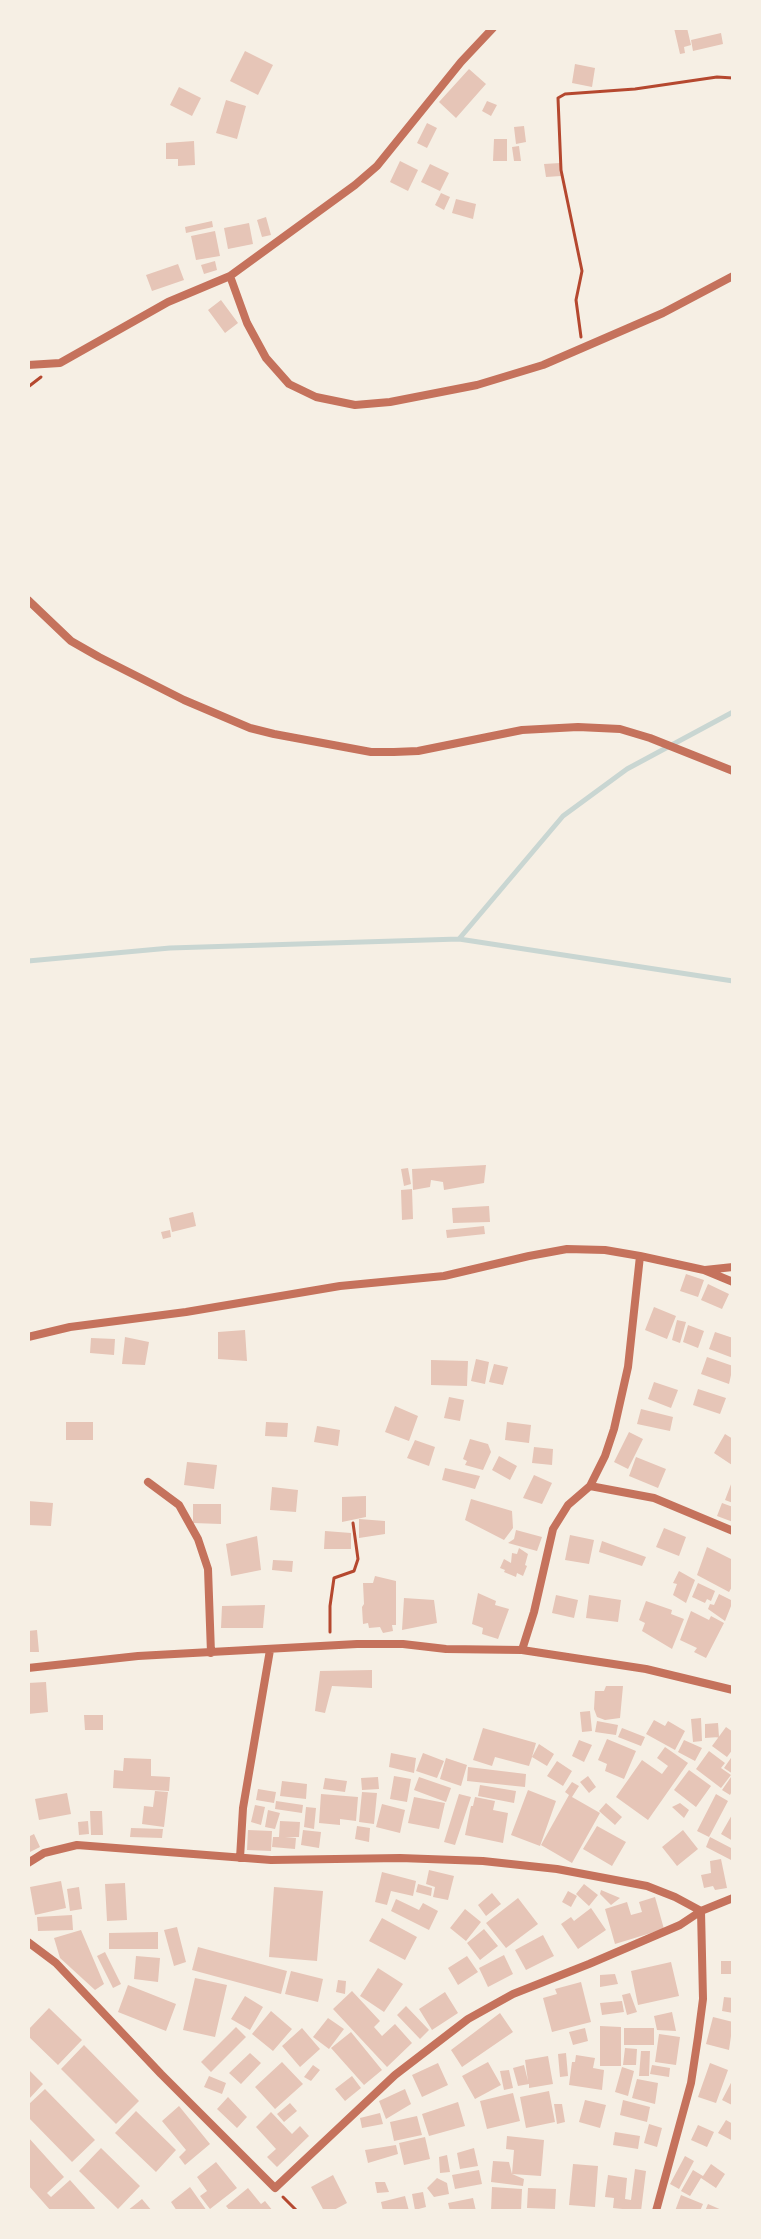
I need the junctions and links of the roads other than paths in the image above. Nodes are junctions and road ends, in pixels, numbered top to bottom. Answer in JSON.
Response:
{"nodes":[{"id":1,"x":493,"y":28,"type":"edge"},
{"id":2,"x":230,"y":276,"type":"junction"},
{"id":3,"x":733,"y":276,"type":"edge"},
{"id":4,"x":28,"y":365,"type":"edge"},
{"id":5,"x":28,"y":600,"type":"edge"},
{"id":6,"x":733,"y":771,"type":"edge"},
{"id":7,"x":640,"y":1256,"type":"junction"},
{"id":8,"x":733,"y":1267,"type":"edge"},
{"id":9,"x":704,"y":1270,"type":"junction"},
{"id":10,"x":733,"y":1282,"type":"edge"},
{"id":11,"x":28,"y":1337,"type":"edge"},
{"id":12,"x":148,"y":1482,"type":"dead end"},
{"id":13,"x":590,"y":1486,"type":"junction"},
{"id":14,"x":733,"y":1531,"type":"edge"},
{"id":15,"x":270,"y":1650,"type":"junction"},
{"id":16,"x":522,"y":1650,"type":"junction"},
{"id":17,"x":211,"y":1653,"type":"junction"},
{"id":18,"x":28,"y":1668,"type":"edge"},
{"id":19,"x":733,"y":1690,"type":"edge"},
{"id":20,"x":240,"y":1858,"type":"junction"},
{"id":21,"x":28,"y":1863,"type":"edge"},
{"id":22,"x":733,"y":1898,"type":"edge"},
{"id":23,"x":701,"y":1911,"type":"junction"},
{"id":24,"x":28,"y":1942,"type":"edge"},
{"id":25,"x":656,"y":2211,"type":"edge"}],
"edges":[{"from":1,"to":2,"type":"street"},
{"from":2,"to":3,"type":"street"},
{"from":2,"to":4,"type":"street"},
{"from":5,"to":6,"type":"street"},
{"from":7,"to":9,"type":"street"},
{"from":7,"to":11,"type":"street"},
{"from":7,"to":13,"type":"street"},
{"from":8,"to":9,"type":"street"},
{"from":9,"to":10,"type":"street"},
{"from":12,"to":17,"type":"street"},
{"from":13,"to":14,"type":"street"},
{"from":13,"to":16,"type":"street"},
{"from":15,"to":16,"type":"street"},
{"from":15,"to":17,"type":"street"},
{"from":15,"to":20,"type":"street"},
{"from":16,"to":19,"type":"street"},
{"from":17,"to":18,"type":"street"},
{"from":20,"to":21,"type":"street"},
{"from":20,"to":23,"type":"street"},
{"from":22,"to":23,"type":"street"},
{"from":23,"to":24,"type":"street"},
{"from":23,"to":25,"type":"street"}]}
